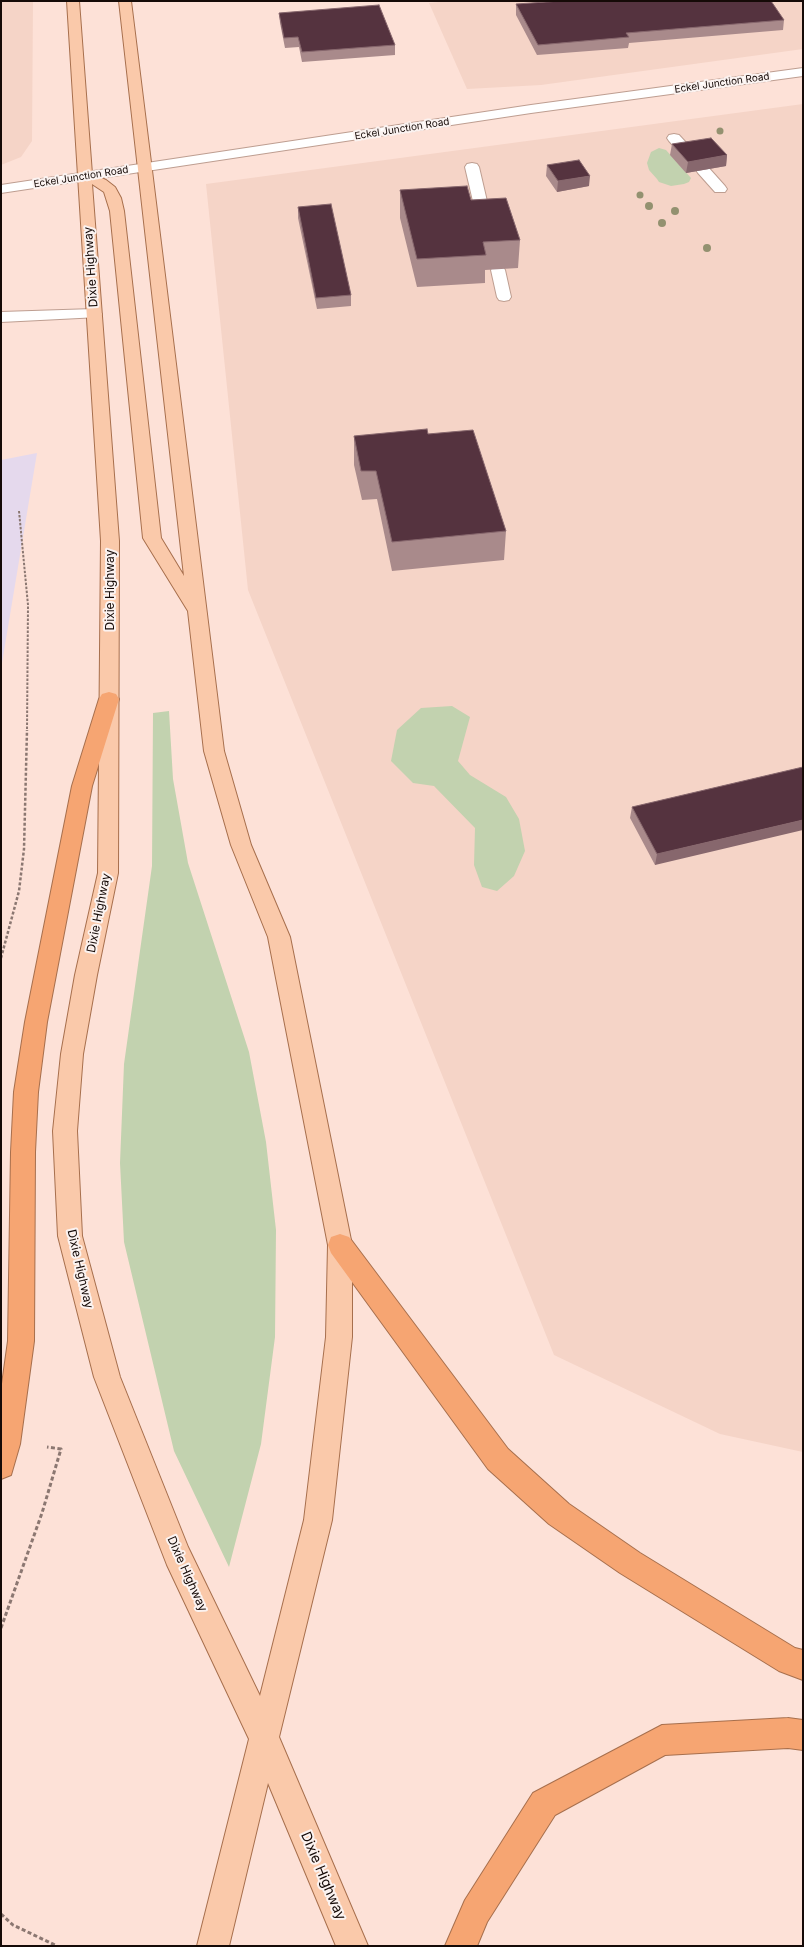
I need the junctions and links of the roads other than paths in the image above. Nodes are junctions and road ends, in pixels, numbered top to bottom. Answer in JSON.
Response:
{"nodes":[{"id":1,"x":73,"y":1,"type":"edge"},
{"id":2,"x":125,"y":1,"type":"edge"},
{"id":3,"x":803,"y":72,"type":"edge"},
{"id":4,"x":674,"y":138,"type":"dead end"},
{"id":5,"x":693,"y":146,"type":"edge"},
{"id":6,"x":146,"y":167,"type":"junction"},
{"id":7,"x":472,"y":167,"type":"dead end"},
{"id":8,"x":703,"y":170,"type":"edge"},
{"id":9,"x":85,"y":176,"type":"junction"},
{"id":10,"x":1,"y":189,"type":"edge"},
{"id":11,"x":720,"y":189,"type":"dead end"},
{"id":12,"x":486,"y":227,"type":"edge"},
{"id":13,"x":498,"y":270,"type":"edge"},
{"id":14,"x":504,"y":297,"type":"dead end"},
{"id":15,"x":94,"y":314,"type":"junction"},
{"id":16,"x":1,"y":318,"type":"edge"},
{"id":17,"x":198,"y":611,"type":"junction"},
{"id":18,"x":109,"y":699,"type":"junction"},
{"id":19,"x":340,"y":1245,"type":"junction"},
{"id":20,"x":1,"y":1465,"type":"edge"},
{"id":21,"x":803,"y":1665,"type":"edge"},
{"id":22,"x":803,"y":1735,"type":"edge"},
{"id":23,"x":265,"y":1739,"type":"junction"},
{"id":24,"x":213,"y":1946,"type":"edge"},
{"id":25,"x":352,"y":1946,"type":"edge"},
{"id":26,"x":461,"y":1946,"type":"edge"}],
"edges":[{"from":1,"to":9,"type":"main road","name":"Dixie Highway"},
{"from":2,"to":6,"type":"main road"},
{"from":3,"to":6,"type":"street","name":"Eckel Junction Road"},
{"from":4,"to":5,"type":"street"},
{"from":6,"to":9,"type":"street","name":"Eckel Junction Road"},
{"from":6,"to":17,"type":"main road"},
{"from":7,"to":12,"type":"street"},
{"from":8,"to":11,"type":"street"},
{"from":9,"to":10,"type":"street","name":"Eckel Junction Road"},
{"from":9,"to":15,"type":"main road","name":"Dixie Highway"},
{"from":9,"to":17,"type":"main road"},
{"from":13,"to":14,"type":"street"},
{"from":15,"to":16,"type":"street"},
{"from":15,"to":18,"type":"main road","name":"Dixie Highway"},
{"from":17,"to":19,"type":"main road"},
{"from":18,"to":20,"type":"highway"},
{"from":18,"to":23,"type":"main road","name":"Dixie Highway"},
{"from":19,"to":21,"type":"highway"},
{"from":19,"to":23,"type":"main road"},
{"from":22,"to":26,"type":"highway"},
{"from":23,"to":24,"type":"main road"},
{"from":23,"to":25,"type":"main road","name":"Dixie Highway"}]}
